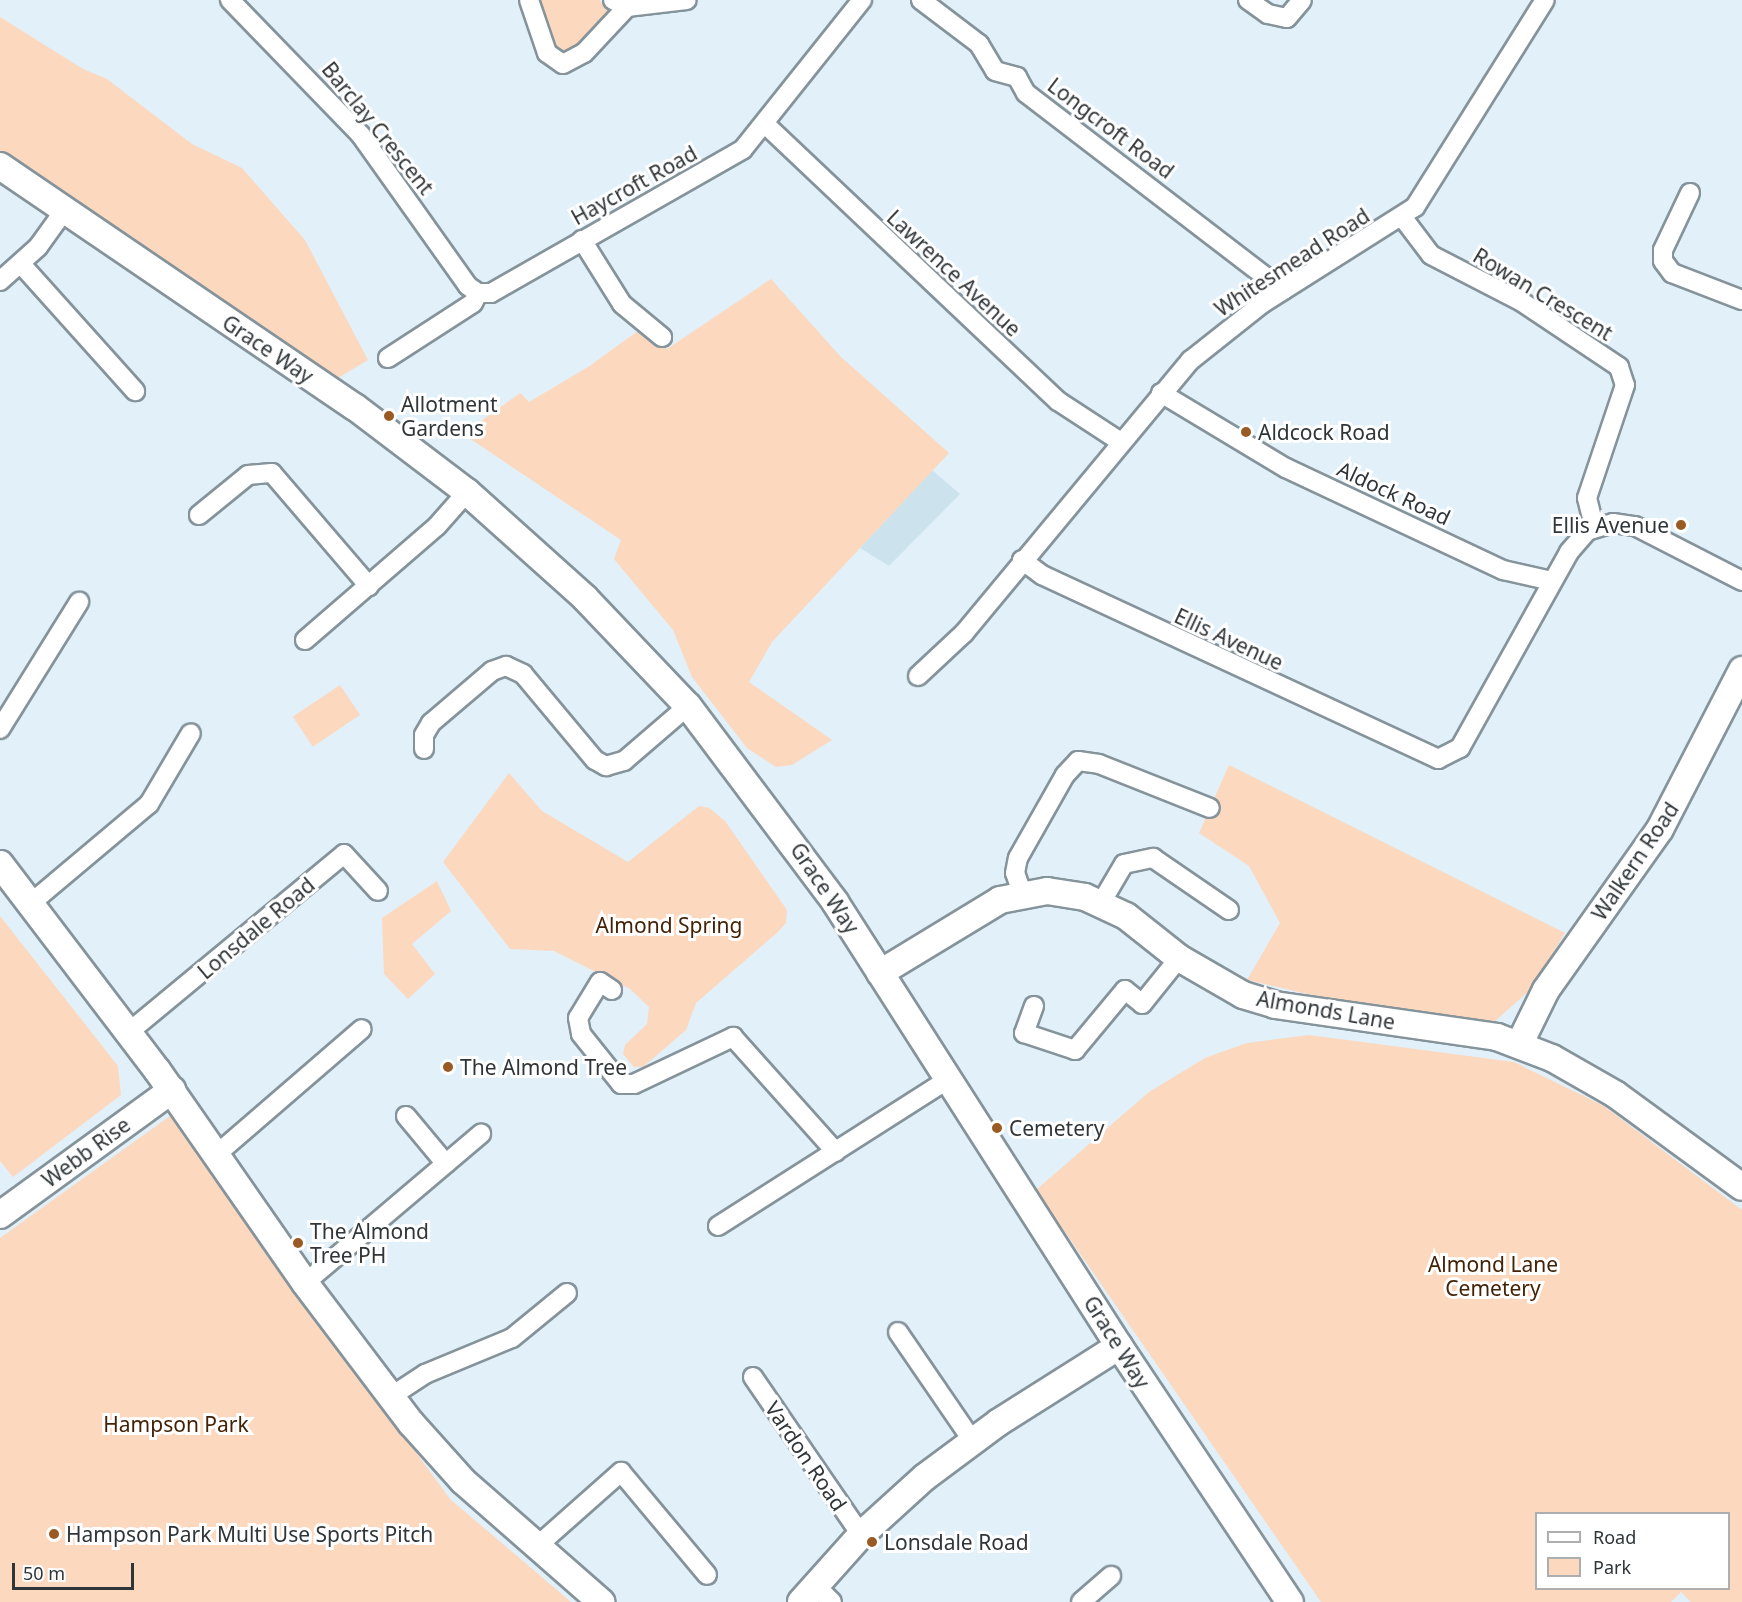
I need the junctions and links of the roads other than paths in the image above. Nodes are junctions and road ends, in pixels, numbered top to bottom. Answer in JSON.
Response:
{"nodes":[{"id":1,"x":529,"y":0,"type":"edge"},
{"id":2,"x":687,"y":0,"type":"edge"},
{"id":3,"x":862,"y":0,"type":"edge"},
{"id":4,"x":921,"y":0,"type":"edge"},
{"id":5,"x":1248,"y":0,"type":"edge"},
{"id":6,"x":1302,"y":0,"type":"edge"},
{"id":7,"x":1545,"y":0,"type":"edge"},
{"id":8,"x":240,"y":3,"type":"edge"},
{"id":9,"x":620,"y":3,"type":"edge"},
{"id":10,"x":766,"y":125,"type":"junction"},
{"id":11,"x":0,"y":166,"type":"edge"},
{"id":12,"x":1690,"y":193,"type":"dead end"},
{"id":13,"x":64,"y":211,"type":"junction"},
{"id":14,"x":1403,"y":218,"type":"junction"},
{"id":15,"x":582,"y":240,"type":"junction"},
{"id":16,"x":21,"y":264,"type":"junction"},
{"id":17,"x":0,"y":281,"type":"edge"},
{"id":18,"x":1283,"y":290,"type":"junction"},
{"id":19,"x":478,"y":293,"type":"junction"},
{"id":20,"x":1742,"y":300,"type":"edge"},
{"id":21,"x":663,"y":337,"type":"dead end"},
{"id":22,"x":388,"y":358,"type":"dead end"},
{"id":23,"x":135,"y":391,"type":"dead end"},
{"id":24,"x":1161,"y":393,"type":"junction"},
{"id":25,"x":1121,"y":442,"type":"junction"},
{"id":26,"x":467,"y":492,"type":"junction"},
{"id":27,"x":199,"y":515,"type":"dead end"},
{"id":28,"x":1594,"y":527,"type":"junction"},
{"id":29,"x":1022,"y":560,"type":"junction"},
{"id":30,"x":1552,"y":581,"type":"junction"},
{"id":31,"x":1742,"y":581,"type":"edge"},
{"id":32,"x":369,"y":586,"type":"junction"},
{"id":33,"x":79,"y":602,"type":"dead end"},
{"id":34,"x":305,"y":640,"type":"dead end"},
{"id":35,"x":1742,"y":670,"type":"edge"},
{"id":36,"x":918,"y":676,"type":"dead end"},
{"id":37,"x":688,"y":706,"type":"junction"},
{"id":38,"x":0,"y":729,"type":"edge"},
{"id":39,"x":191,"y":733,"type":"dead end"},
{"id":40,"x":424,"y":749,"type":"dead end"},
{"id":41,"x":1210,"y":808,"type":"dead end"},
{"id":42,"x":0,"y":864,"type":"edge"},
{"id":43,"x":378,"y":891,"type":"dead end"},
{"id":44,"x":1022,"y":894,"type":"junction"},
{"id":45,"x":31,"y":903,"type":"junction"},
{"id":46,"x":1101,"y":903,"type":"junction"},
{"id":47,"x":1229,"y":910,"type":"dead end"},
{"id":48,"x":1179,"y":958,"type":"junction"},
{"id":49,"x":880,"y":973,"type":"junction"},
{"id":50,"x":600,"y":982,"type":"dead end"},
{"id":51,"x":1034,"y":1006,"type":"dead end"},
{"id":52,"x":362,"y":1029,"type":"dead end"},
{"id":53,"x":129,"y":1032,"type":"junction"},
{"id":54,"x":1519,"y":1045,"type":"junction"},
{"id":55,"x":949,"y":1079,"type":"junction"},
{"id":56,"x":172,"y":1090,"type":"junction"},
{"id":57,"x":406,"y":1116,"type":"dead end"},
{"id":58,"x":481,"y":1134,"type":"dead end"},
{"id":59,"x":836,"y":1152,"type":"junction"},
{"id":60,"x":217,"y":1154,"type":"junction"},
{"id":61,"x":446,"y":1164,"type":"junction"},
{"id":62,"x":1742,"y":1187,"type":"edge"},
{"id":63,"x":0,"y":1215,"type":"edge"},
{"id":64,"x":718,"y":1226,"type":"dead end"},
{"id":65,"x":305,"y":1283,"type":"junction"},
{"id":66,"x":567,"y":1293,"type":"dead end"},
{"id":67,"x":898,"y":1332,"type":"dead end"},
{"id":68,"x":1119,"y":1346,"type":"junction"},
{"id":69,"x":753,"y":1377,"type":"dead end"},
{"id":70,"x":390,"y":1397,"type":"junction"},
{"id":71,"x":972,"y":1440,"type":"junction"},
{"id":72,"x":861,"y":1535,"type":"junction"},
{"id":73,"x":535,"y":1548,"type":"junction"},
{"id":74,"x":707,"y":1575,"type":"dead end"},
{"id":75,"x":1112,"y":1576,"type":"dead end"},
{"id":76,"x":816,"y":1596,"type":"edge"},
{"id":77,"x":601,"y":1602,"type":"edge"},
{"id":78,"x":1081,"y":1602,"type":"edge"},
{"id":79,"x":1290,"y":1602,"type":"edge"}],
"edges":[{"from":1,"to":9,"type":"street"},
{"from":2,"to":9,"type":"street"},
{"from":3,"to":10,"type":"street","name":"Haycroft Road"},
{"from":4,"to":18,"type":"street","name":"Longcroft Road"},
{"from":5,"to":6,"type":"street"},
{"from":7,"to":14,"type":"street","name":"Whitesmead Road"},
{"from":8,"to":19,"type":"street","name":"Barclay Crescent"},
{"from":10,"to":15,"type":"street","name":"Haycroft Road"},
{"from":10,"to":25,"type":"street","name":"Lawrence Avenue"},
{"from":11,"to":13,"type":"street","name":"Grace Way"},
{"from":12,"to":20,"type":"street"},
{"from":13,"to":16,"type":"street"},
{"from":13,"to":26,"type":"street","name":"Grace Way"},
{"from":14,"to":18,"type":"street","name":"Whitesmead Road"},
{"from":14,"to":28,"type":"street","name":"Rowan Crescent"},
{"from":15,"to":19,"type":"street","name":"Haycroft Road"},
{"from":15,"to":21,"type":"street"},
{"from":16,"to":17,"type":"street"},
{"from":16,"to":23,"type":"street"},
{"from":18,"to":24,"type":"street","name":"Whitesmead Road"},
{"from":19,"to":22,"type":"street","name":"Haycroft Road"},
{"from":24,"to":25,"type":"street","name":"Whitesmead Road"},
{"from":24,"to":30,"type":"street","name":"Aldock Road"},
{"from":25,"to":29,"type":"street","name":"Whitesmead Road"},
{"from":26,"to":32,"type":"street"},
{"from":26,"to":37,"type":"street","name":"Grace Way"},
{"from":27,"to":32,"type":"street"},
{"from":28,"to":30,"type":"street","name":"Ellis Avenue"},
{"from":28,"to":31,"type":"street"},
{"from":29,"to":30,"type":"street","name":"Ellis Avenue"},
{"from":29,"to":36,"type":"street","name":"Whitesmead Road"},
{"from":32,"to":34,"type":"street"},
{"from":33,"to":38,"type":"street"},
{"from":35,"to":54,"type":"street","name":"Walkern Road"},
{"from":37,"to":40,"type":"street"},
{"from":37,"to":49,"type":"street","name":"Grace Way"},
{"from":39,"to":45,"type":"street"},
{"from":41,"to":44,"type":"street"},
{"from":42,"to":45,"type":"street"},
{"from":43,"to":53,"type":"street","name":"Lonsdale Road"},
{"from":44,"to":46,"type":"street","name":"Almonds Lane"},
{"from":44,"to":49,"type":"street","name":"Almonds Lane"},
{"from":45,"to":53,"type":"street"},
{"from":46,"to":47,"type":"street"},
{"from":46,"to":48,"type":"street","name":"Almonds Lane"},
{"from":48,"to":51,"type":"street"},
{"from":48,"to":54,"type":"street","name":"Almonds Lane"},
{"from":49,"to":55,"type":"street","name":"Grace Way"},
{"from":50,"to":59,"type":"street"},
{"from":52,"to":60,"type":"street"},
{"from":53,"to":56,"type":"street"},
{"from":54,"to":62,"type":"street","name":"Almonds Lane"},
{"from":55,"to":59,"type":"street"},
{"from":55,"to":68,"type":"street","name":"Grace Way"},
{"from":56,"to":60,"type":"street"},
{"from":56,"to":63,"type":"street","name":"Webb Rise"},
{"from":57,"to":61,"type":"street"},
{"from":58,"to":61,"type":"street"},
{"from":59,"to":64,"type":"street"},
{"from":60,"to":65,"type":"street"},
{"from":61,"to":65,"type":"street"},
{"from":65,"to":70,"type":"street"},
{"from":66,"to":70,"type":"street"},
{"from":67,"to":71,"type":"street"},
{"from":68,"to":71,"type":"street","name":"Vardon Road"},
{"from":68,"to":79,"type":"street","name":"Grace Way"},
{"from":69,"to":72,"type":"street","name":"Vardon Road"},
{"from":70,"to":73,"type":"street"},
{"from":71,"to":72,"type":"street","name":"Vardon Road"},
{"from":72,"to":76,"type":"street","name":"Vardon Road"},
{"from":73,"to":74,"type":"street"},
{"from":73,"to":77,"type":"street"},
{"from":75,"to":78,"type":"street"}]}
